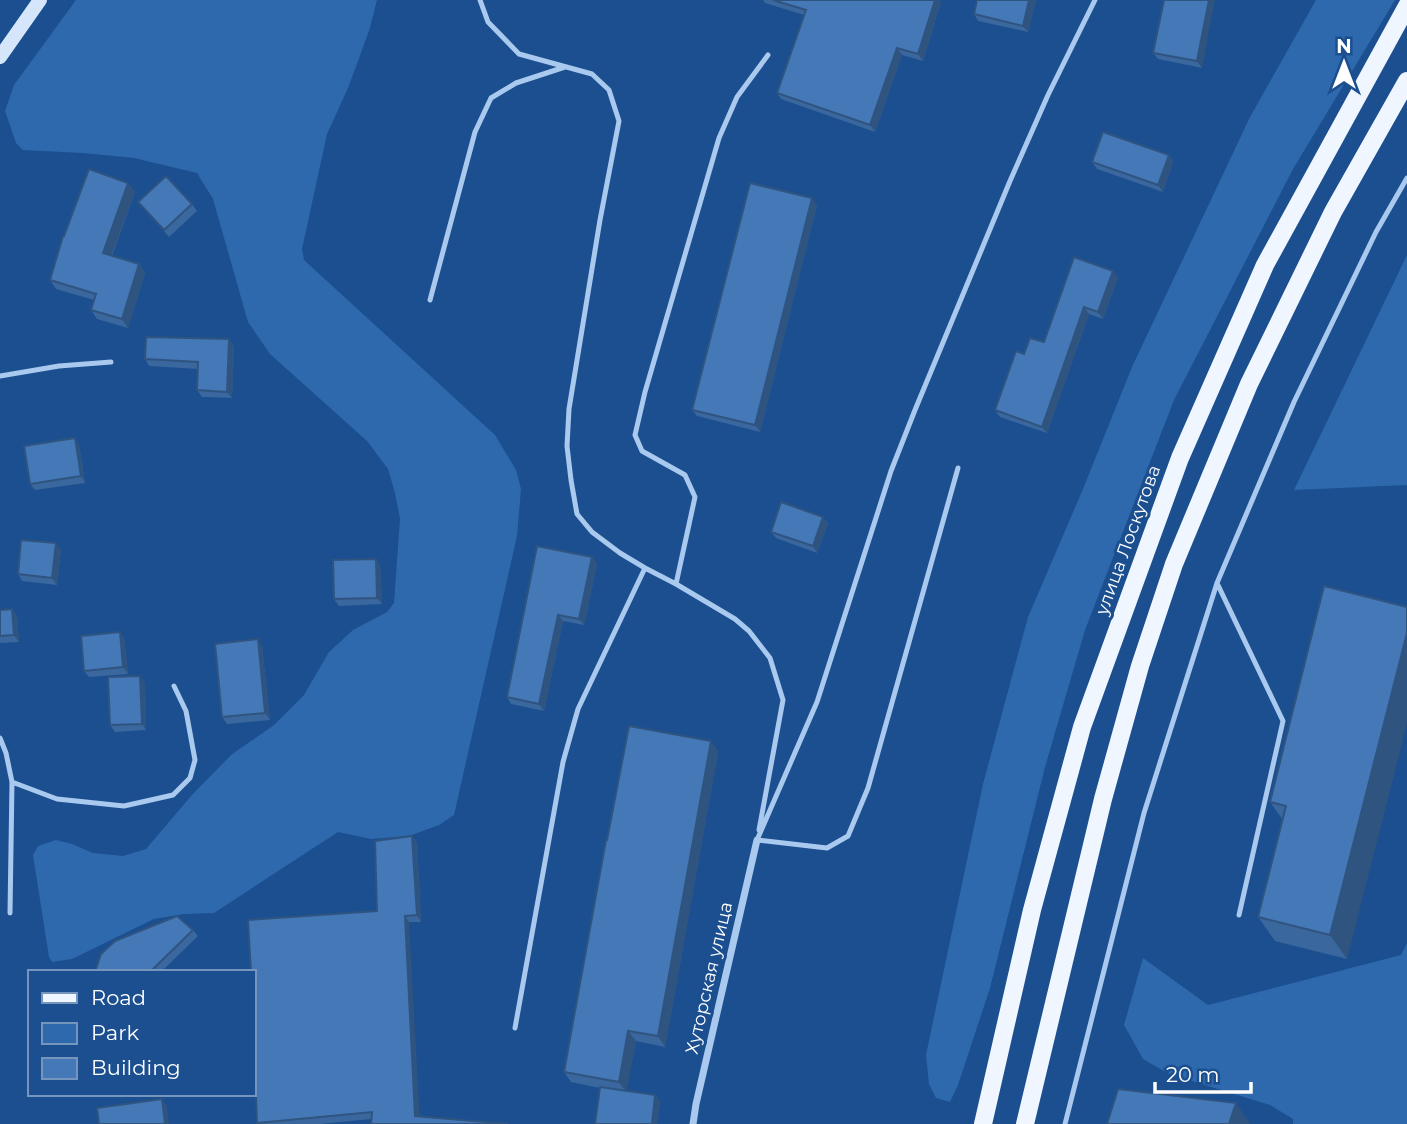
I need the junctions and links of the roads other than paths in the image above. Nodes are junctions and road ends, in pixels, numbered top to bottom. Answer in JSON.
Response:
{"nodes":[{"id":1,"x":40,"y":0,"type":"edge"},
{"id":2,"x":480,"y":0,"type":"edge"},
{"id":3,"x":1095,"y":0,"type":"edge"},
{"id":4,"x":1407,"y":6,"type":"edge"},
{"id":5,"x":768,"y":55,"type":"dead end"},
{"id":6,"x":0,"y":57,"type":"edge"},
{"id":7,"x":565,"y":67,"type":"junction"},
{"id":8,"x":1407,"y":81,"type":"edge"},
{"id":9,"x":1407,"y":178,"type":"edge"},
{"id":10,"x":430,"y":300,"type":"dead end"},
{"id":11,"x":111,"y":362,"type":"dead end"},
{"id":12,"x":0,"y":376,"type":"edge"},
{"id":13,"x":958,"y":468,"type":"dead end"},
{"id":14,"x":645,"y":568,"type":"junction"},
{"id":15,"x":1217,"y":583,"type":"junction"},
{"id":16,"x":676,"y":584,"type":"junction"},
{"id":17,"x":174,"y":686,"type":"dead end"},
{"id":18,"x":0,"y":738,"type":"edge"},
{"id":19,"x":12,"y":782,"type":"junction"},
{"id":20,"x":757,"y":840,"type":"junction"},
{"id":21,"x":10,"y":913,"type":"dead end"},
{"id":22,"x":1240,"y":915,"type":"dead end"},
{"id":23,"x":514,"y":1028,"type":"dead end"},
{"id":24,"x":693,"y":1124,"type":"edge"},
{"id":25,"x":983,"y":1124,"type":"edge"},
{"id":26,"x":1025,"y":1124,"type":"edge"},
{"id":27,"x":1065,"y":1124,"type":"edge"}],
"edges":[{"from":1,"to":6,"type":"street"},
{"from":2,"to":7,"type":"lane"},
{"from":3,"to":20,"type":"lane"},
{"from":4,"to":25,"type":"main road","name":"улица Лоскутова"},
{"from":5,"to":16,"type":"lane"},
{"from":7,"to":10,"type":"lane"},
{"from":7,"to":14,"type":"lane"},
{"from":8,"to":26,"type":"main road"},
{"from":9,"to":15,"type":"lane"},
{"from":11,"to":12,"type":"lane"},
{"from":13,"to":20,"type":"lane"},
{"from":14,"to":16,"type":"lane"},
{"from":14,"to":23,"type":"lane"},
{"from":15,"to":22,"type":"lane"},
{"from":15,"to":27,"type":"lane"},
{"from":16,"to":20,"type":"lane"},
{"from":17,"to":19,"type":"lane"},
{"from":18,"to":19,"type":"lane"},
{"from":19,"to":21,"type":"lane"},
{"from":20,"to":24,"type":"street","name":"Хуторская улица"}]}
